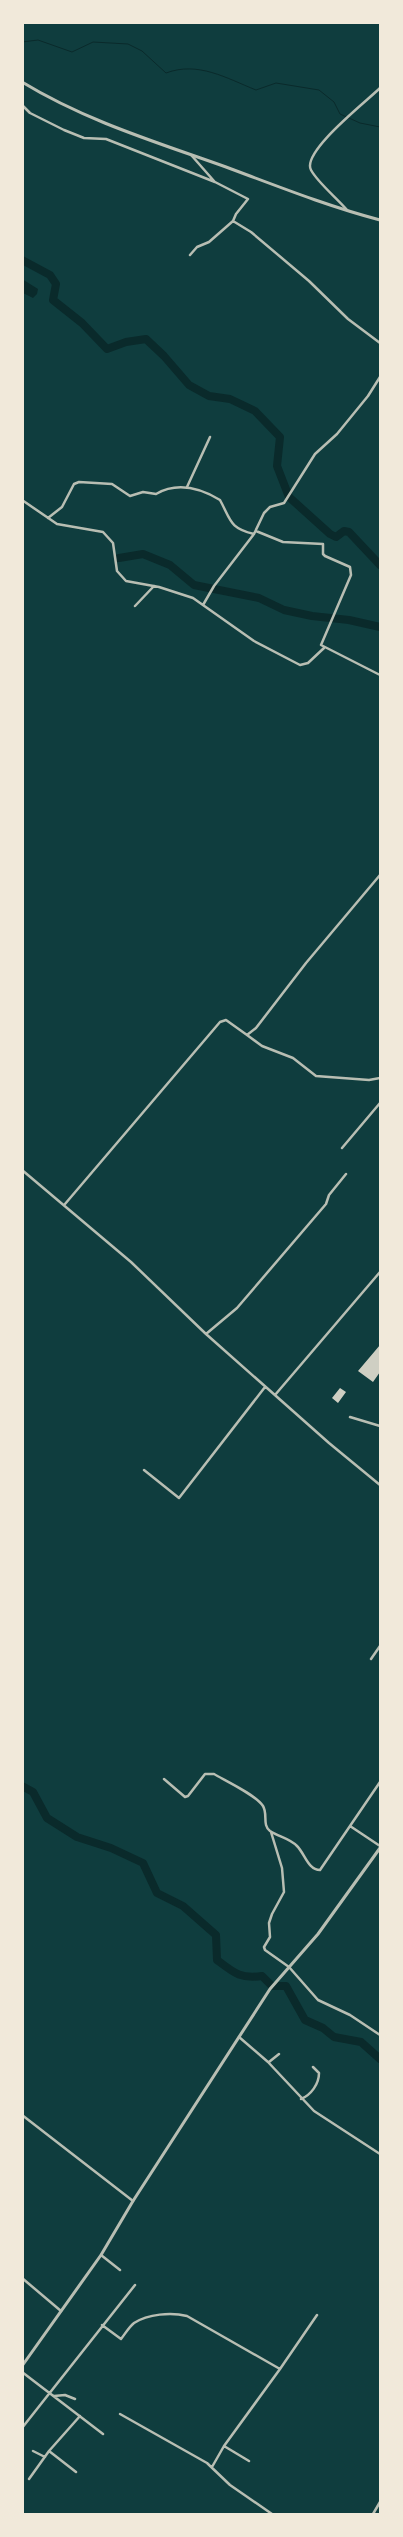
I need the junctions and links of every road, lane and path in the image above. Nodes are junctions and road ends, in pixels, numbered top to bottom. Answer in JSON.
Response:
{"nodes":[{"id":1,"x":22,"y":82,"type":"edge"},
{"id":2,"x":380,"y":88,"type":"edge"},
{"id":3,"x":22,"y":105,"type":"edge"},
{"id":4,"x":192,"y":156,"type":"junction"},
{"id":5,"x":214,"y":182,"type":"junction"},
{"id":6,"x":348,"y":211,"type":"junction"},
{"id":7,"x":380,"y":220,"type":"edge"},
{"id":8,"x":233,"y":221,"type":"junction"},
{"id":9,"x":190,"y":255,"type":"dead end"},
{"id":10,"x":380,"y":343,"type":"edge"},
{"id":11,"x":380,"y":377,"type":"edge"},
{"id":12,"x":210,"y":437,"type":"dead end"},
{"id":13,"x":187,"y":487,"type":"junction"},
{"id":14,"x":22,"y":500,"type":"edge"},
{"id":15,"x":47,"y":518,"type":"junction"},
{"id":16,"x":255,"y":532,"type":"junction"},
{"id":17,"x":154,"y":586,"type":"junction"},
{"id":18,"x":203,"y":605,"type":"junction"},
{"id":19,"x":135,"y":606,"type":"dead end"},
{"id":20,"x":324,"y":648,"type":"junction"},
{"id":21,"x":380,"y":675,"type":"edge"},
{"id":22,"x":380,"y":875,"type":"edge"},
{"id":23,"x":377,"y":879,"type":"junction"},
{"id":24,"x":380,"y":882,"type":"edge"},
{"id":25,"x":247,"y":1035,"type":"junction"},
{"id":26,"x":380,"y":1078,"type":"edge"},
{"id":27,"x":380,"y":1103,"type":"edge"},
{"id":28,"x":342,"y":1148,"type":"dead end"},
{"id":29,"x":22,"y":1170,"type":"edge"},
{"id":30,"x":346,"y":1174,"type":"dead end"},
{"id":31,"x":65,"y":1204,"type":"junction"},
{"id":32,"x":380,"y":1272,"type":"edge"},
{"id":33,"x":206,"y":1334,"type":"junction"},
{"id":34,"x":265,"y":1387,"type":"junction"},
{"id":35,"x":275,"y":1395,"type":"junction"},
{"id":36,"x":350,"y":1417,"type":"dead end"},
{"id":37,"x":380,"y":1426,"type":"edge"},
{"id":38,"x":144,"y":1470,"type":"dead end"},
{"id":39,"x":380,"y":1485,"type":"edge"},
{"id":40,"x":380,"y":1646,"type":"edge"},
{"id":41,"x":371,"y":1659,"type":"dead end"},
{"id":42,"x":164,"y":1779,"type":"dead end"},
{"id":43,"x":380,"y":1782,"type":"edge"},
{"id":44,"x":350,"y":1826,"type":"junction"},
{"id":45,"x":271,"y":1832,"type":"junction"},
{"id":46,"x":380,"y":1847,"type":"edge"},
{"id":47,"x":289,"y":1967,"type":"junction"},
{"id":48,"x":380,"y":2035,"type":"edge"},
{"id":49,"x":239,"y":2037,"type":"junction"},
{"id":50,"x":279,"y":2054,"type":"dead end"},
{"id":51,"x":268,"y":2062,"type":"junction"},
{"id":52,"x":313,"y":2067,"type":"dead end"},
{"id":53,"x":301,"y":2099,"type":"junction"},
{"id":54,"x":22,"y":2115,"type":"edge"},
{"id":55,"x":380,"y":2154,"type":"edge"},
{"id":56,"x":133,"y":2201,"type":"junction"},
{"id":57,"x":101,"y":2255,"type":"junction"},
{"id":58,"x":120,"y":2270,"type":"dead end"},
{"id":59,"x":22,"y":2278,"type":"edge"},
{"id":60,"x":135,"y":2285,"type":"dead end"},
{"id":61,"x":61,"y":2311,"type":"junction"},
{"id":62,"x":317,"y":2314,"type":"dead end"},
{"id":63,"x":102,"y":2325,"type":"junction"},
{"id":64,"x":22,"y":2366,"type":"edge"},
{"id":65,"x":280,"y":2369,"type":"junction"},
{"id":66,"x":22,"y":2372,"type":"edge"},
{"id":67,"x":50,"y":2393,"type":"junction"},
{"id":68,"x":54,"y":2396,"type":"junction"},
{"id":69,"x":75,"y":2399,"type":"dead end"},
{"id":70,"x":120,"y":2414,"type":"dead end"},
{"id":71,"x":80,"y":2416,"type":"junction"},
{"id":72,"x":22,"y":2428,"type":"edge"},
{"id":73,"x":103,"y":2434,"type":"dead end"},
{"id":74,"x":224,"y":2446,"type":"junction"},
{"id":75,"x":33,"y":2451,"type":"dead end"},
{"id":76,"x":49,"y":2451,"type":"junction"},
{"id":77,"x":45,"y":2457,"type":"junction"},
{"id":78,"x":249,"y":2461,"type":"dead end"},
{"id":79,"x":212,"y":2467,"type":"junction"},
{"id":80,"x":76,"y":2472,"type":"dead end"},
{"id":81,"x":29,"y":2478,"type":"dead end"},
{"id":82,"x":380,"y":2502,"type":"edge"},
{"id":83,"x":266,"y":2510,"type":"junction"},
{"id":84,"x":263,"y":2514,"type":"edge"},
{"id":85,"x":272,"y":2514,"type":"edge"},
{"id":86,"x":373,"y":2514,"type":"edge"}],
"edges":[{"from":1,"to":4,"type":"street"},
{"from":2,"to":6,"type":"street"},
{"from":3,"to":5,"type":"street"},
{"from":4,"to":5,"type":"street"},
{"from":4,"to":6,"type":"street"},
{"from":5,"to":8,"type":"street"},
{"from":6,"to":7,"type":"street"},
{"from":8,"to":9,"type":"street"},
{"from":8,"to":10,"type":"street"},
{"from":11,"to":16,"type":"street"},
{"from":12,"to":13,"type":"street"},
{"from":13,"to":15,"type":"street"},
{"from":13,"to":16,"type":"street"},
{"from":14,"to":15,"type":"street"},
{"from":15,"to":17,"type":"street"},
{"from":16,"to":18,"type":"street"},
{"from":16,"to":20,"type":"street"},
{"from":17,"to":18,"type":"street"},
{"from":17,"to":19,"type":"street"},
{"from":18,"to":20,"type":"street"},
{"from":20,"to":21,"type":"street"},
{"from":22,"to":23,"type":"street"},
{"from":23,"to":24,"type":"street"},
{"from":23,"to":25,"type":"street"},
{"from":25,"to":26,"type":"street"},
{"from":25,"to":31,"type":"street"},
{"from":27,"to":28,"type":"street"},
{"from":29,"to":31,"type":"street"},
{"from":30,"to":33,"type":"street"},
{"from":31,"to":33,"type":"street"},
{"from":32,"to":35,"type":"street"},
{"from":33,"to":34,"type":"street"},
{"from":34,"to":35,"type":"street"},
{"from":34,"to":38,"type":"street"},
{"from":35,"to":39,"type":"street"},
{"from":36,"to":37,"type":"street"},
{"from":40,"to":41,"type":"street"},
{"from":42,"to":45,"type":"street"},
{"from":43,"to":44,"type":"street"},
{"from":44,"to":45,"type":"street"},
{"from":44,"to":46,"type":"street"},
{"from":45,"to":47,"type":"street"},
{"from":46,"to":47,"type":"street"},
{"from":47,"to":48,"type":"street"},
{"from":47,"to":49,"type":"street"},
{"from":49,"to":51,"type":"street"},
{"from":49,"to":56,"type":"street"},
{"from":50,"to":51,"type":"street"},
{"from":51,"to":53,"type":"street"},
{"from":52,"to":53,"type":"street"},
{"from":53,"to":55,"type":"street"},
{"from":54,"to":56,"type":"street"},
{"from":56,"to":57,"type":"street"},
{"from":57,"to":58,"type":"street"},
{"from":57,"to":61,"type":"street"},
{"from":59,"to":61,"type":"street"},
{"from":60,"to":63,"type":"street"},
{"from":61,"to":64,"type":"street"},
{"from":62,"to":65,"type":"street"},
{"from":63,"to":65,"type":"street"},
{"from":63,"to":67,"type":"street"},
{"from":65,"to":74,"type":"street"},
{"from":66,"to":67,"type":"street"},
{"from":67,"to":68,"type":"street"},
{"from":67,"to":72,"type":"street"},
{"from":68,"to":69,"type":"street"},
{"from":68,"to":71,"type":"street"},
{"from":70,"to":79,"type":"street"},
{"from":71,"to":73,"type":"street"},
{"from":71,"to":76,"type":"street"},
{"from":74,"to":78,"type":"street"},
{"from":74,"to":79,"type":"street"},
{"from":75,"to":77,"type":"street"},
{"from":76,"to":77,"type":"street"},
{"from":76,"to":80,"type":"street"},
{"from":77,"to":81,"type":"street"},
{"from":79,"to":83,"type":"street"},
{"from":82,"to":86,"type":"street"},
{"from":83,"to":84,"type":"street"},
{"from":83,"to":85,"type":"street"}]}
